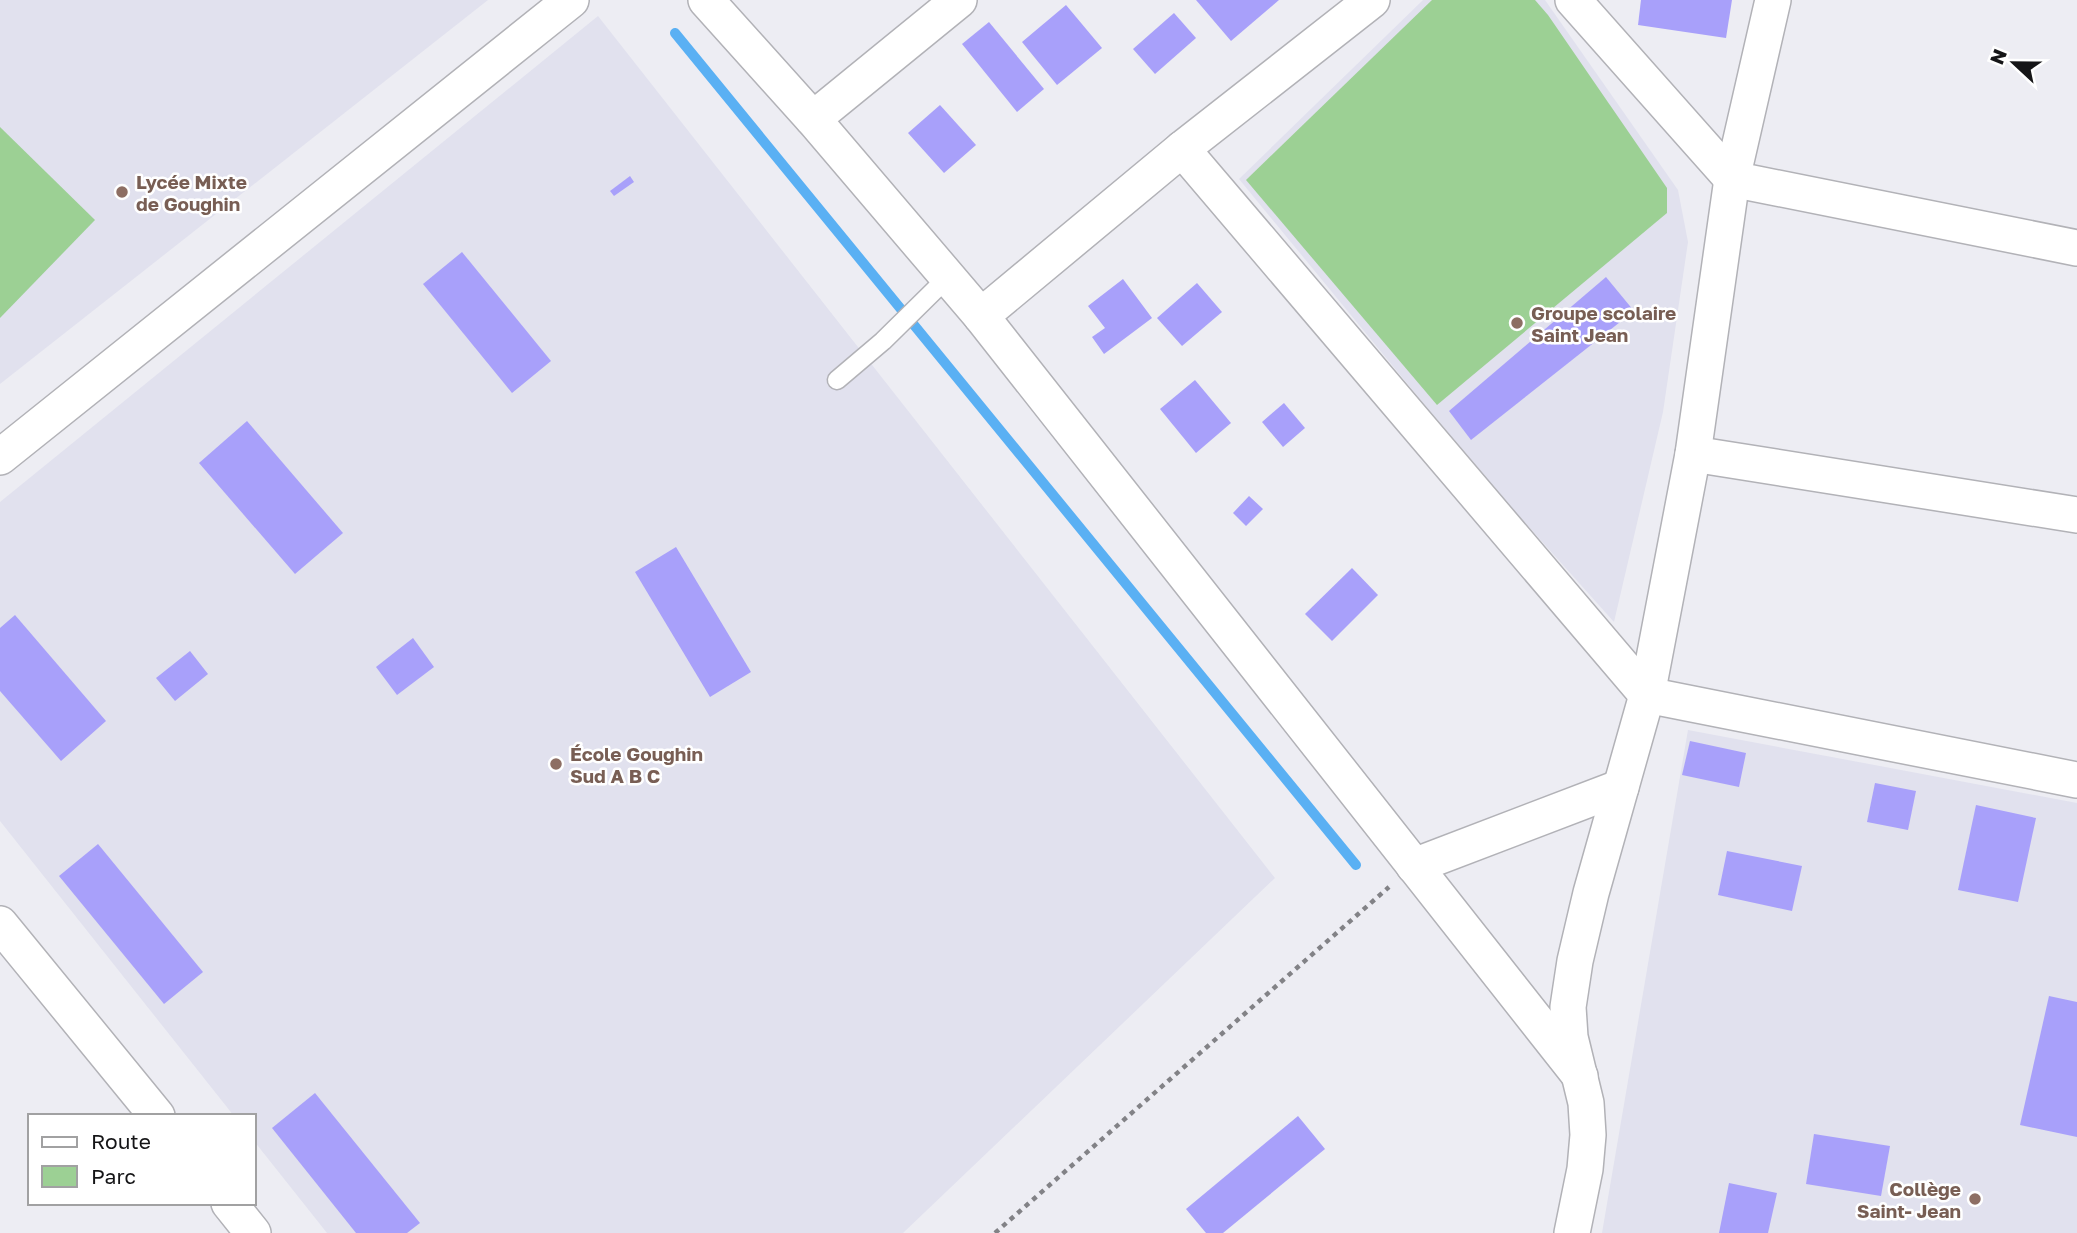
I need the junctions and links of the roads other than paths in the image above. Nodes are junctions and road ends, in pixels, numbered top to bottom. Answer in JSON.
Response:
{"nodes":[{"id":1,"x":570,"y":0,"type":"edge"},
{"id":2,"x":706,"y":0,"type":"edge"},
{"id":3,"x":959,"y":0,"type":"edge"},
{"id":4,"x":1372,"y":0,"type":"edge"},
{"id":5,"x":1573,"y":0,"type":"edge"},
{"id":6,"x":1773,"y":0,"type":"edge"},
{"id":7,"x":813,"y":119,"type":"junction"},
{"id":8,"x":1182,"y":149,"type":"junction"},
{"id":9,"x":1732,"y":178,"type":"junction"},
{"id":10,"x":2077,"y":248,"type":"edge"},
{"id":11,"x":938,"y":287,"type":"junction"},
{"id":12,"x":981,"y":316,"type":"junction"},
{"id":13,"x":837,"y":380,"type":"dead end"},
{"id":14,"x":1693,"y":454,"type":"junction"},
{"id":15,"x":0,"y":457,"type":"edge"},
{"id":16,"x":2077,"y":515,"type":"edge"},
{"id":17,"x":1647,"y":695,"type":"junction"},
{"id":18,"x":2077,"y":780,"type":"edge"},
{"id":19,"x":1621,"y":787,"type":"junction"},
{"id":20,"x":1414,"y":866,"type":"junction"},
{"id":21,"x":0,"y":924,"type":"edge"},
{"id":22,"x":1580,"y":1076,"type":"junction"},
{"id":23,"x":155,"y":1114,"type":"edge"},
{"id":24,"x":231,"y":1205,"type":"edge"},
{"id":25,"x":253,"y":1233,"type":"edge"},
{"id":26,"x":1573,"y":1233,"type":"edge"}],
"edges":[{"from":1,"to":15,"type":"street"},
{"from":2,"to":7,"type":"street"},
{"from":3,"to":7,"type":"street"},
{"from":4,"to":8,"type":"street"},
{"from":5,"to":9,"type":"street"},
{"from":6,"to":9,"type":"street"},
{"from":7,"to":11,"type":"street"},
{"from":8,"to":12,"type":"street"},
{"from":8,"to":17,"type":"street"},
{"from":9,"to":10,"type":"street"},
{"from":9,"to":14,"type":"street"},
{"from":11,"to":12,"type":"street"},
{"from":11,"to":13,"type":"lane"},
{"from":12,"to":20,"type":"street"},
{"from":14,"to":16,"type":"street"},
{"from":14,"to":17,"type":"street"},
{"from":17,"to":18,"type":"street"},
{"from":17,"to":19,"type":"street"},
{"from":19,"to":20,"type":"street"},
{"from":19,"to":22,"type":"street"},
{"from":20,"to":22,"type":"street"},
{"from":21,"to":23,"type":"street"},
{"from":22,"to":26,"type":"street"},
{"from":24,"to":25,"type":"street"}]}
